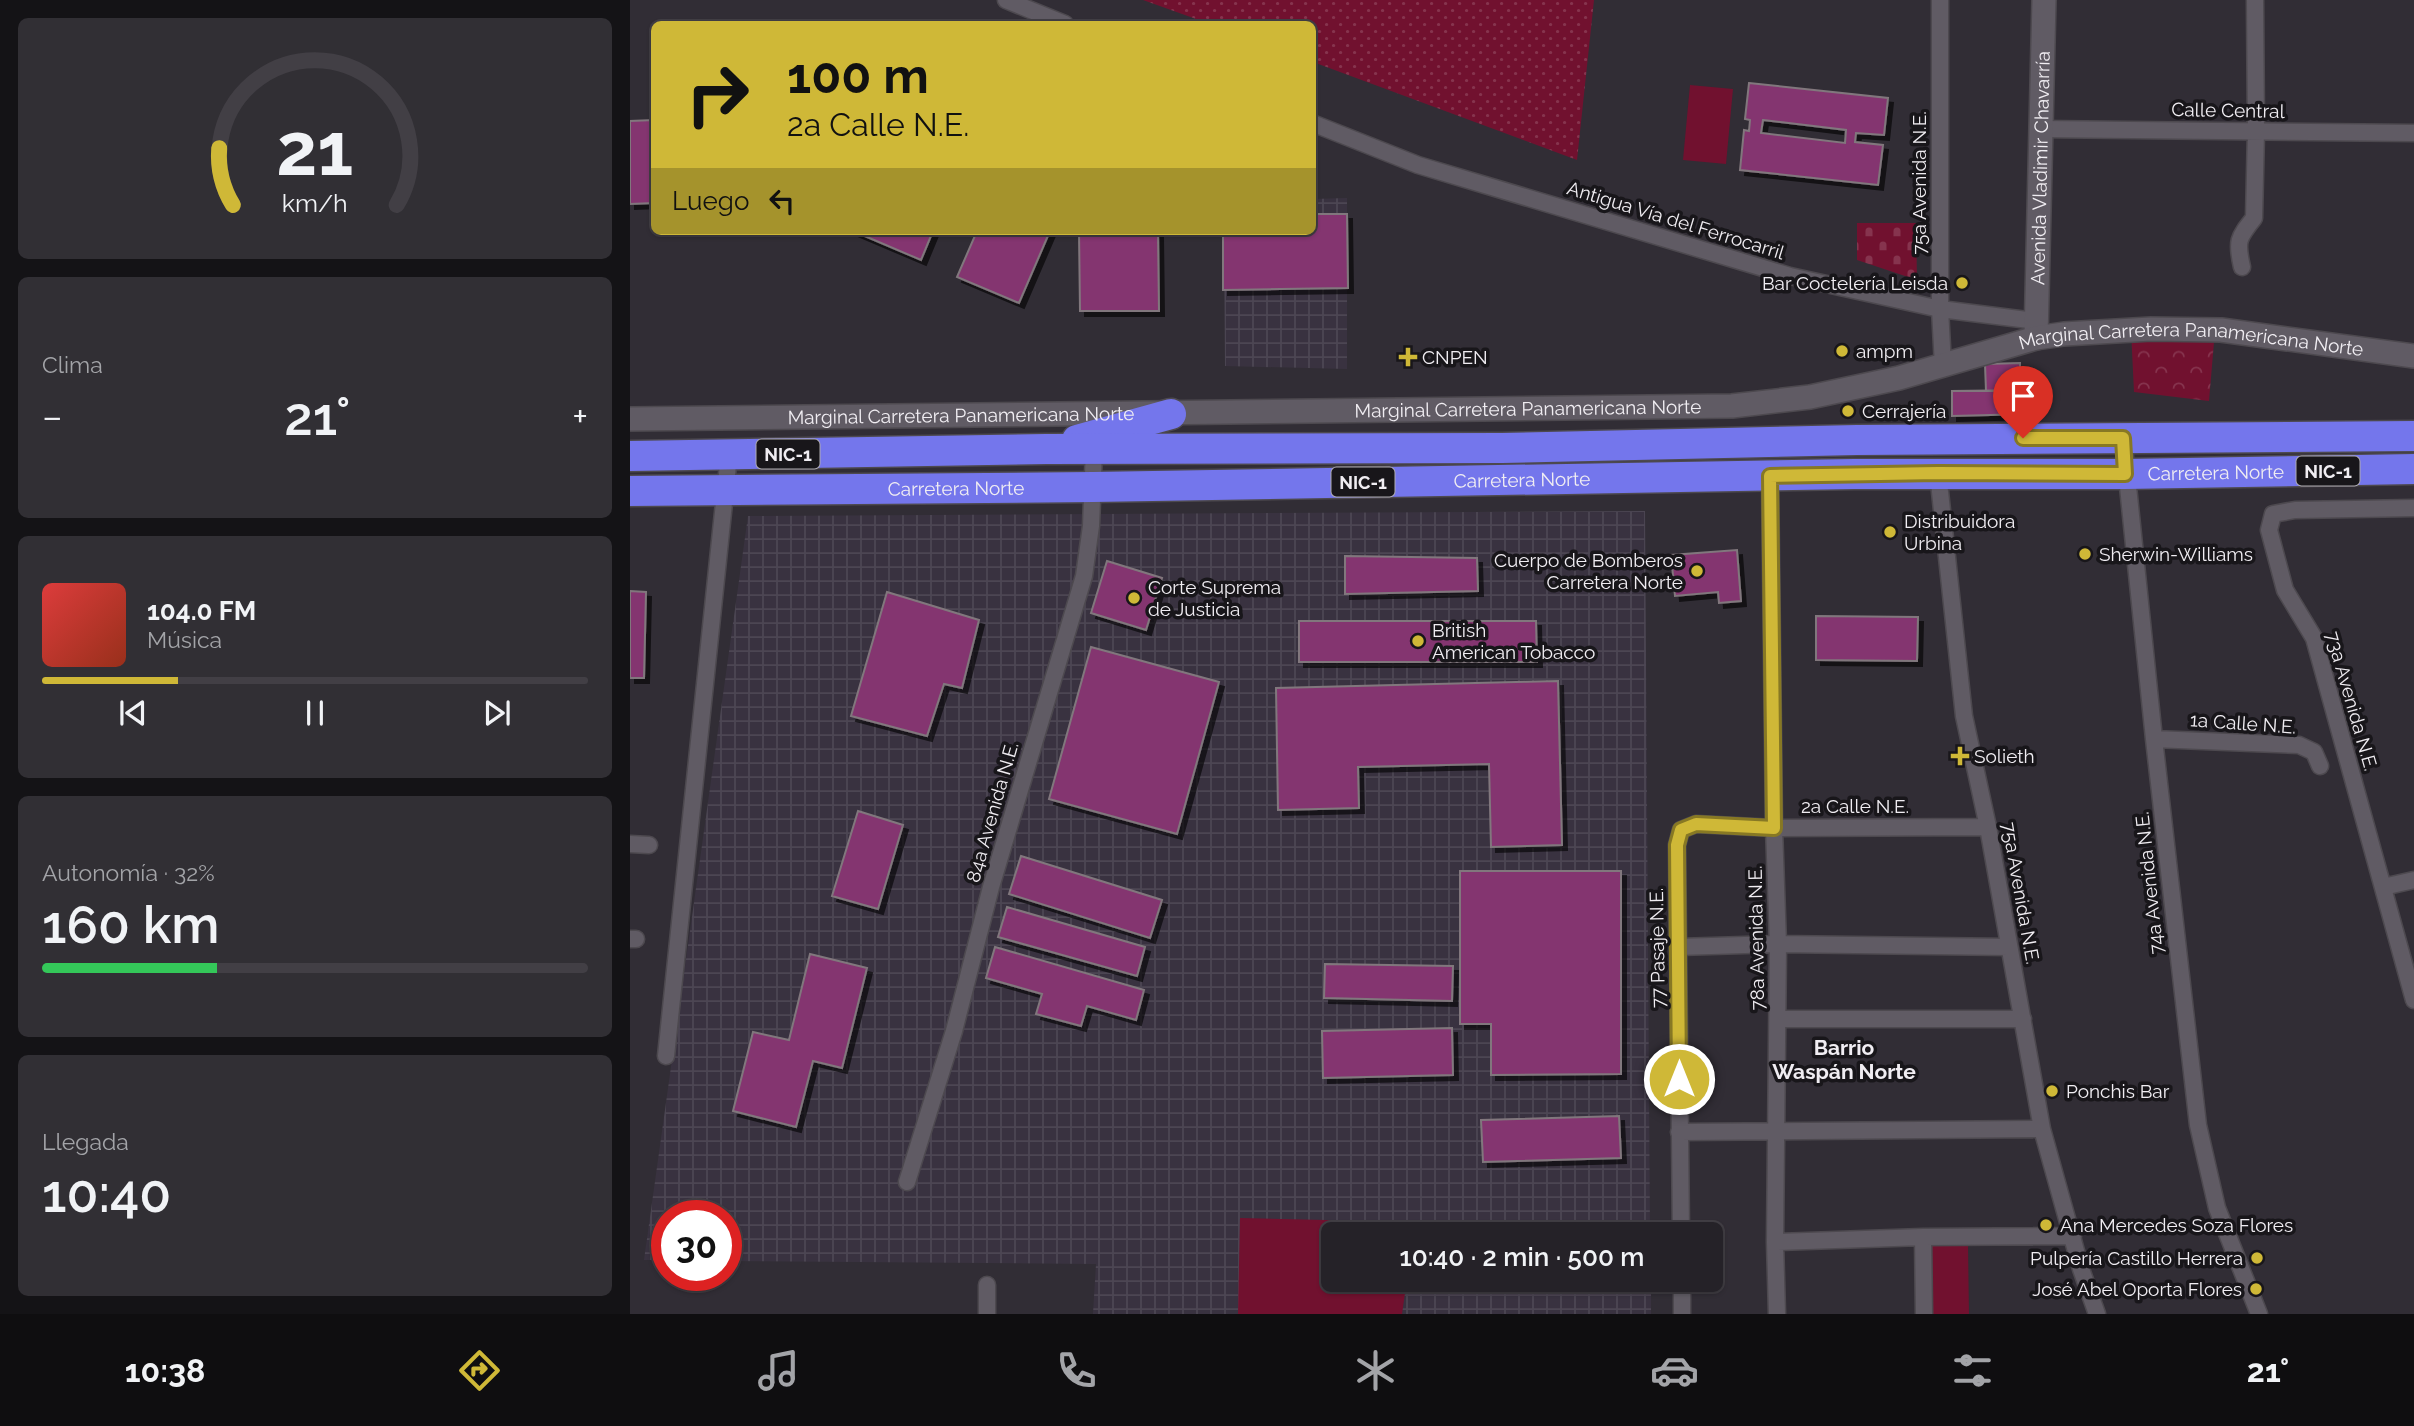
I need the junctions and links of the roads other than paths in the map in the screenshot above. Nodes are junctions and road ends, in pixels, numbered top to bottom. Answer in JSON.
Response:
{"nodes":[{"id":1,"x":1006,"y":0,"type":"edge"},
{"id":2,"x":1940,"y":0,"type":"edge"},
{"id":3,"x":2045,"y":0,"type":"edge"},
{"id":4,"x":2255,"y":0,"type":"edge"},
{"id":5,"x":1058,"y":21,"type":"edge"},
{"id":6,"x":1316,"y":124,"type":"edge"},
{"id":7,"x":2041,"y":129,"type":"junction"},
{"id":8,"x":2256,"y":131,"type":"junction"},
{"id":9,"x":2414,"y":133,"type":"edge"},
{"id":10,"x":2242,"y":267,"type":"dead end"},
{"id":11,"x":1940,"y":309,"type":"junction"},
{"id":12,"x":2036,"y":330,"type":"junction"},
{"id":13,"x":2414,"y":356,"type":"edge"},
{"id":14,"x":1943,"y":366,"type":"junction"},
{"id":15,"x":1171,"y":414,"type":"junction"},
{"id":16,"x":630,"y":419,"type":"edge"},
{"id":17,"x":2414,"y":436,"type":"edge"},
{"id":18,"x":2123,"y":438,"type":"junction"},
{"id":19,"x":1046,"y":449,"type":"junction"},
{"id":20,"x":1094,"y":449,"type":"junction"},
{"id":21,"x":729,"y":455,"type":"junction"},
{"id":22,"x":630,"y":456,"type":"edge"},
{"id":23,"x":2414,"y":469,"type":"edge"},
{"id":24,"x":1938,"y":473,"type":"junction"},
{"id":25,"x":2125,"y":474,"type":"junction"},
{"id":26,"x":1770,"y":476,"type":"junction"},
{"id":27,"x":1093,"y":487,"type":"junction"},
{"id":28,"x":630,"y":491,"type":"edge"},
{"id":29,"x":725,"y":491,"type":"junction"},
{"id":30,"x":2414,"y":508,"type":"edge"},
{"id":31,"x":2154,"y":739,"type":"junction"},
{"id":32,"x":2320,"y":766,"type":"dead end"},
{"id":33,"x":1988,"y":827,"type":"junction"},
{"id":34,"x":1774,"y":828,"type":"junction"},
{"id":35,"x":1681,"y":830,"type":"joint"},
{"id":36,"x":630,"y":844,"type":"edge"},
{"id":37,"x":649,"y":845,"type":"dead end"},
{"id":38,"x":2414,"y":880,"type":"edge"},
{"id":39,"x":2383,"y":887,"type":"junction"},
{"id":40,"x":1778,"y":944,"type":"junction"},
{"id":41,"x":1678,"y":947,"type":"junction"},
{"id":42,"x":2009,"y":947,"type":"junction"},
{"id":43,"x":2414,"y":1000,"type":"edge"},
{"id":44,"x":1779,"y":1019,"type":"junction"},
{"id":45,"x":2023,"y":1019,"type":"junction"},
{"id":46,"x":666,"y":1056,"type":"dead end"},
{"id":47,"x":2042,"y":1129,"type":"junction"},
{"id":48,"x":1777,"y":1130,"type":"junction"},
{"id":49,"x":1679,"y":1132,"type":"junction"},
{"id":50,"x":906,"y":1182,"type":"dead end"},
{"id":51,"x":1681,"y":1222,"type":"edge"},
{"id":52,"x":2073,"y":1236,"type":"junction"},
{"id":53,"x":1923,"y":1237,"type":"junction"},
{"id":54,"x":1775,"y":1242,"type":"junction"},
{"id":55,"x":987,"y":1285,"type":"dead end"},
{"id":56,"x":1682,"y":1292,"type":"edge"},
{"id":57,"x":986,"y":1314,"type":"edge"},
{"id":58,"x":1682,"y":1314,"type":"edge"},
{"id":59,"x":1777,"y":1314,"type":"edge"},
{"id":60,"x":1924,"y":1314,"type":"edge"},
{"id":61,"x":2097,"y":1314,"type":"edge"},
{"id":62,"x":2259,"y":1314,"type":"edge"}],
"edges":[{"from":1,"to":5,"type":"street"},
{"from":2,"to":11,"type":"street","name":"75a Avenida N.E."},
{"from":3,"to":7,"type":"street","name":"Avenida Vladimir Chavarría"},
{"from":4,"to":8,"type":"street"},
{"from":6,"to":11,"type":"street","name":"Antigua Vía del Ferrocarril"},
{"from":7,"to":8,"type":"street","name":"Calle Central"},
{"from":7,"to":12,"type":"street","name":"Avenida Vladimir Chavarría"},
{"from":8,"to":9,"type":"street","name":"Calle Central"},
{"from":8,"to":10,"type":"street"},
{"from":11,"to":12,"type":"street","name":"Antigua Vía del Ferrocarril"},
{"from":11,"to":14,"type":"street","name":"75a Avenida N.E."},
{"from":12,"to":13,"type":"street","name":"Marginal Carretera Panamericana Norte"},
{"from":12,"to":14,"type":"street","name":"Marginal Carretera Panamericana Norte"},
{"from":14,"to":15,"type":"street","name":"Marginal Carretera Panamericana Norte"},
{"from":15,"to":16,"type":"street","name":"Marginal Carretera Panamericana Norte"},
{"from":15,"to":19,"type":"highway"},
{"from":17,"to":18,"type":"highway","name":"Carretera Norte","number":"NIC-1"},
{"from":18,"to":20,"type":"highway","name":"Carretera Norte","number":"NIC-1"},
{"from":18,"to":25,"type":"street","name":"74a Avenida N.E."},
{"from":19,"to":20,"type":"highway","name":"Carretera Norte","number":"NIC-1"},
{"from":19,"to":21,"type":"highway","name":"Carretera Norte","number":"NIC-1"},
{"from":20,"to":27,"type":"street","name":"84a Avenida N.E."},
{"from":21,"to":22,"type":"highway","name":"Carretera Norte","number":"NIC-1"},
{"from":21,"to":29,"type":"street"},
{"from":23,"to":25,"type":"highway","name":"Carretera Norte","number":"NIC-1"},
{"from":24,"to":25,"type":"highway","name":"Carretera Norte","number":"NIC-1"},
{"from":24,"to":26,"type":"highway","name":"Carretera Norte","number":"NIC-1"},
{"from":24,"to":33,"type":"street","name":"75a Avenida N.E."},
{"from":25,"to":31,"type":"street","name":"74a Avenida N.E."},
{"from":26,"to":27,"type":"highway","name":"Carretera Norte","number":"NIC-1"},
{"from":26,"to":34,"type":"street","name":"78a Avenida N.E."},
{"from":27,"to":29,"type":"highway","name":"Carretera Norte","number":"NIC-1"},
{"from":27,"to":50,"type":"street","name":"84a Avenida N.E."},
{"from":28,"to":29,"type":"highway","name":"Carretera Norte","number":"NIC-1"},
{"from":29,"to":46,"type":"street"},
{"from":30,"to":39,"type":"street","name":"73a Avenida N.E."},
{"from":31,"to":32,"type":"street","name":"1a Calle N.E."},
{"from":31,"to":62,"type":"street","name":"74a Avenida N.E."},
{"from":33,"to":34,"type":"street","name":"2a Calle N.E."},
{"from":33,"to":42,"type":"street","name":"75a Avenida N.E."},
{"from":34,"to":35,"type":"street","name":"2a Calle N.E."},
{"from":34,"to":40,"type":"street","name":"78a Avenida N.E."},
{"from":35,"to":41,"type":"street","name":"77 Pasaje N.E."},
{"from":36,"to":37,"type":"street"},
{"from":38,"to":39,"type":"street"},
{"from":39,"to":43,"type":"street","name":"73a Avenida N.E."},
{"from":40,"to":41,"type":"street"},
{"from":40,"to":42,"type":"street"},
{"from":40,"to":44,"type":"street","name":"78a Avenida N.E."},
{"from":41,"to":49,"type":"street","name":"77 Pasaje N.E."},
{"from":42,"to":45,"type":"street","name":"75a Avenida N.E."},
{"from":44,"to":45,"type":"street"},
{"from":44,"to":48,"type":"street","name":"78a Avenida N.E."},
{"from":45,"to":47,"type":"street","name":"75a Avenida N.E."},
{"from":47,"to":48,"type":"street"},
{"from":47,"to":52,"type":"street","name":"75a Avenida N.E."},
{"from":48,"to":49,"type":"street"},
{"from":48,"to":54,"type":"street","name":"78a Avenida N.E."},
{"from":49,"to":51,"type":"street","name":"77 Pasaje N.E."},
{"from":52,"to":53,"type":"street"},
{"from":52,"to":61,"type":"street","name":"75a Avenida N.E."},
{"from":53,"to":54,"type":"street"},
{"from":53,"to":60,"type":"street"},
{"from":54,"to":59,"type":"street","name":"78a Avenida N.E."},
{"from":55,"to":57,"type":"street"},
{"from":56,"to":58,"type":"street"}]}
